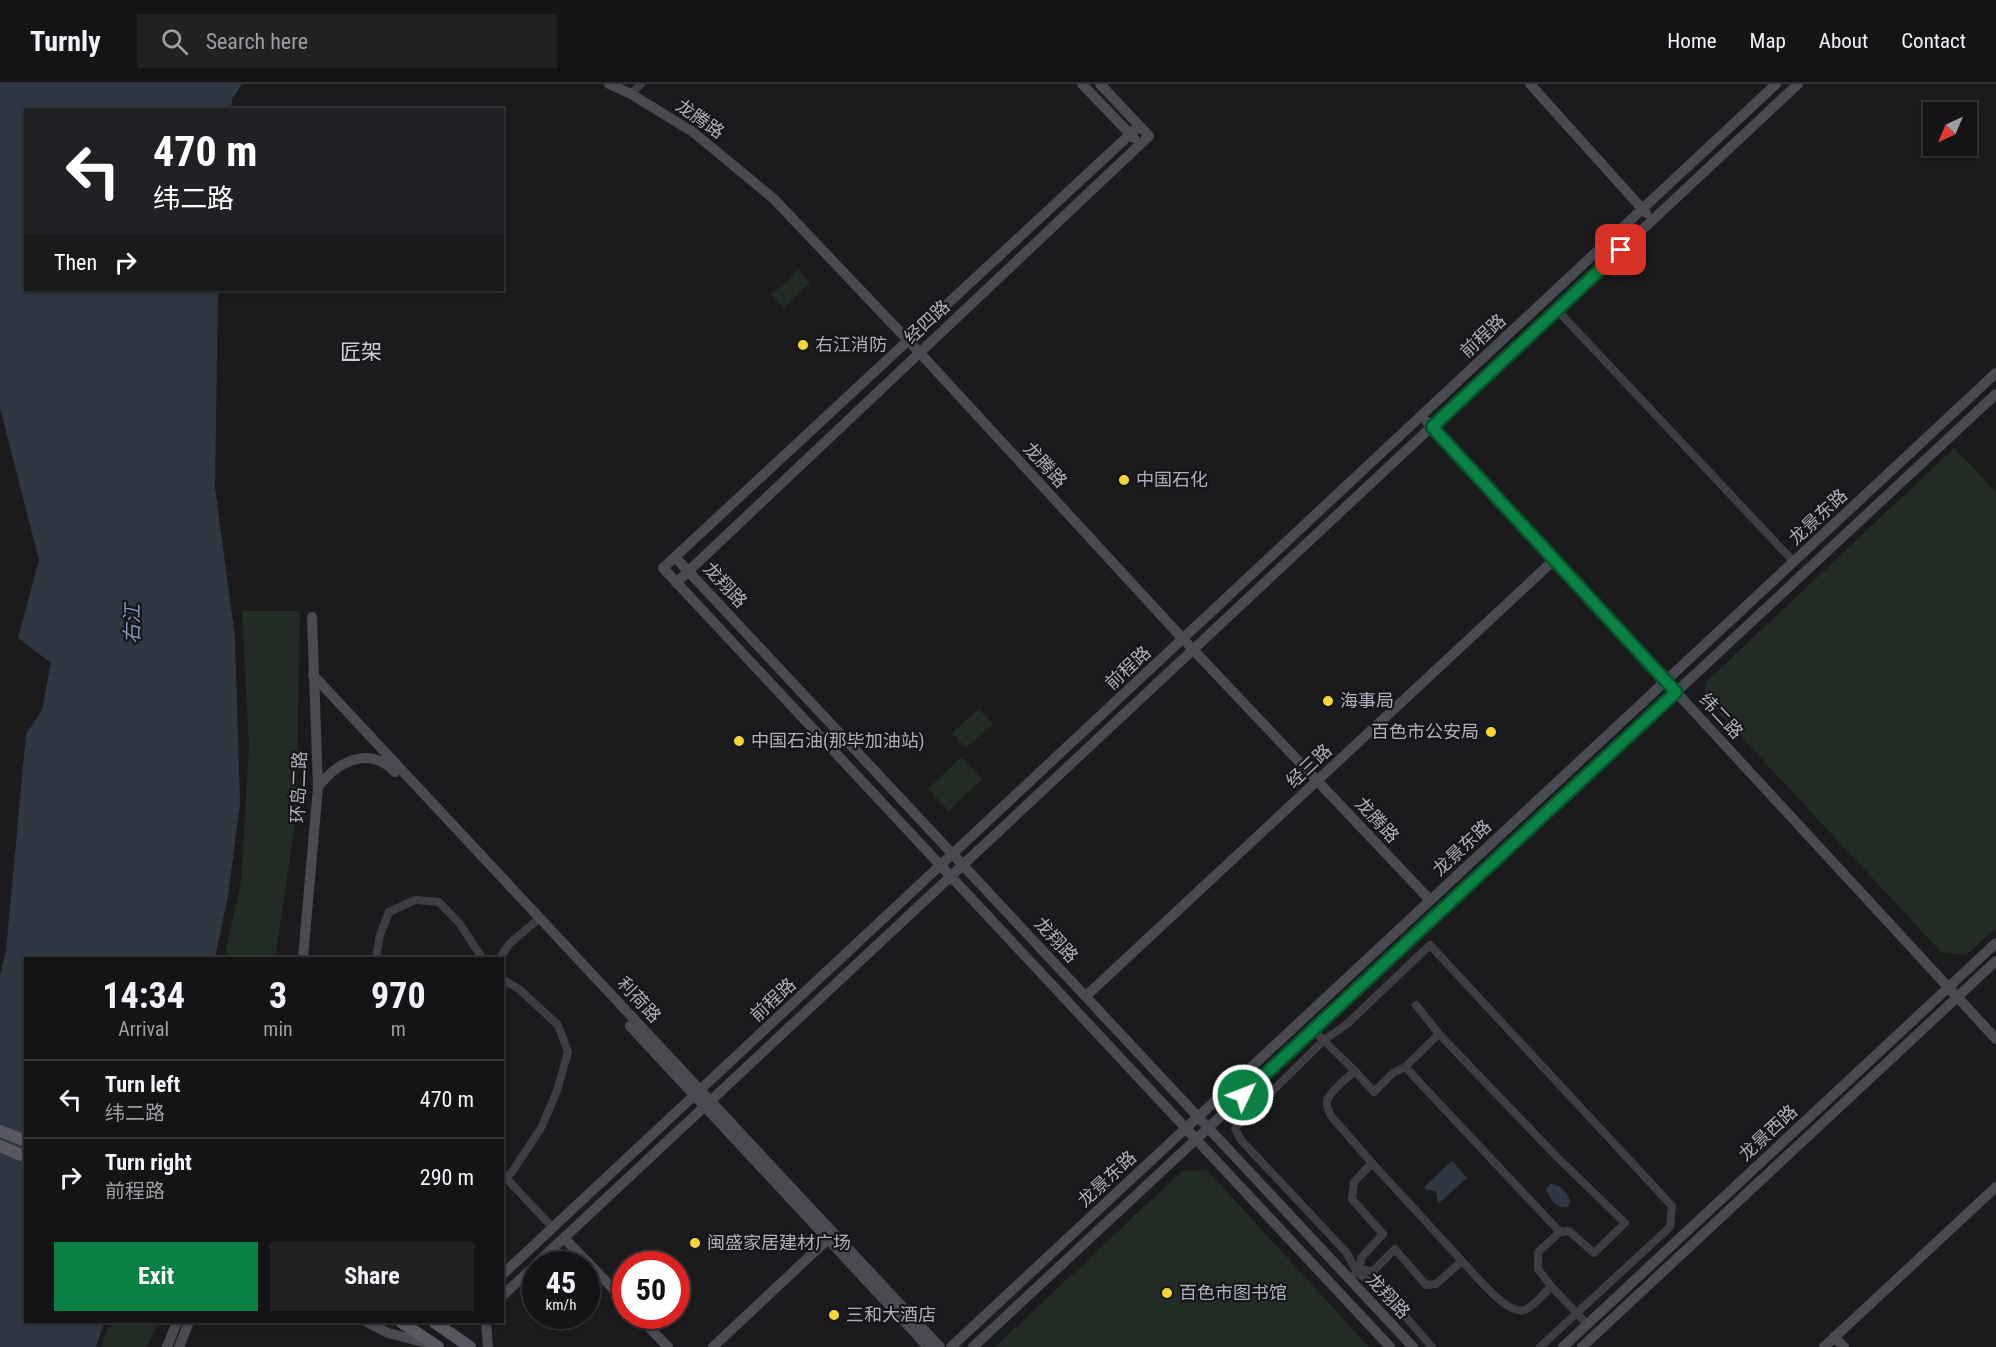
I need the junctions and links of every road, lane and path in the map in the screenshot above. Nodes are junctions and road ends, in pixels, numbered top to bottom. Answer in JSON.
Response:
{"nodes":[{"id":1,"x":609,"y":84,"type":"edge"},
{"id":2,"x":641,"y":84,"type":"edge"},
{"id":3,"x":1082,"y":84,"type":"edge"},
{"id":4,"x":1100,"y":84,"type":"edge"},
{"id":5,"x":1530,"y":84,"type":"edge"},
{"id":6,"x":1776,"y":84,"type":"edge"},
{"id":7,"x":1798,"y":84,"type":"edge"},
{"id":8,"x":631,"y":94,"type":"junction"},
{"id":9,"x":1139,"y":126,"type":"junction"},
{"id":10,"x":1130,"y":134,"type":"junction"},
{"id":11,"x":1140,"y":145,"type":"junction"},
{"id":12,"x":1642,"y":209,"type":"junction"},
{"id":13,"x":1653,"y":220,"type":"junction"},
{"id":14,"x":1557,"y":310,"type":"junction"},
{"id":15,"x":908,"y":340,"type":"junction"},
{"id":16,"x":919,"y":352,"type":"junction"},
{"id":17,"x":1996,"y":373,"type":"edge"},
{"id":18,"x":1996,"y":394,"type":"edge"},
{"id":19,"x":1421,"y":416,"type":"junction"},
{"id":20,"x":1432,"y":427,"type":"junction"},
{"id":21,"x":675,"y":557,"type":"junction"},
{"id":22,"x":1554,"y":560,"type":"junction"},
{"id":23,"x":1794,"y":562,"type":"junction"},
{"id":24,"x":663,"y":568,"type":"joint"},
{"id":25,"x":689,"y":571,"type":"junction"},
{"id":26,"x":676,"y":583,"type":"junction"},
{"id":27,"x":312,"y":617,"type":"dead end"},
{"id":28,"x":1183,"y":639,"type":"junction"},
{"id":29,"x":1193,"y":650,"type":"junction"},
{"id":30,"x":313,"y":675,"type":"junction"},
{"id":31,"x":1666,"y":681,"type":"junction"},
{"id":32,"x":1676,"y":692,"type":"junction"},
{"id":33,"x":1318,"y":781,"type":"junction"},
{"id":34,"x":318,"y":787,"type":"junction"},
{"id":35,"x":953,"y":854,"type":"junction"},
{"id":36,"x":963,"y":865,"type":"junction"},
{"id":37,"x":940,"y":866,"type":"junction"},
{"id":38,"x":951,"y":877,"type":"junction"},
{"id":39,"x":1430,"y":900,"type":"junction"},
{"id":40,"x":535,"y":922,"type":"junction"},
{"id":41,"x":1996,"y":943,"type":"edge"},
{"id":42,"x":303,"y":957,"type":"edge"},
{"id":43,"x":376,"y":957,"type":"edge"},
{"id":44,"x":481,"y":957,"type":"edge"},
{"id":45,"x":501,"y":957,"type":"edge"},
{"id":46,"x":1996,"y":962,"type":"edge"},
{"id":47,"x":504,"y":980,"type":"edge"},
{"id":48,"x":1948,"y":987,"type":"junction"},
{"id":49,"x":1086,"y":996,"type":"junction"},
{"id":50,"x":1958,"y":997,"type":"junction"},
{"id":51,"x":1416,"y":1005,"type":"dead end"},
{"id":52,"x":1313,"y":1030,"type":"junction"},
{"id":53,"x":1439,"y":1034,"type":"junction"},
{"id":54,"x":1996,"y":1039,"type":"edge"},
{"id":55,"x":1324,"y":1040,"type":"junction"},
{"id":56,"x":1405,"y":1067,"type":"junction"},
{"id":57,"x":1355,"y":1071,"type":"junction"},
{"id":58,"x":698,"y":1093,"type":"junction"},
{"id":59,"x":708,"y":1104,"type":"junction"},
{"id":60,"x":1198,"y":1117,"type":"junction"},
{"id":61,"x":1186,"y":1128,"type":"junction"},
{"id":62,"x":1208,"y":1128,"type":"junction"},
{"id":63,"x":0,"y":1131,"type":"edge"},
{"id":64,"x":1196,"y":1139,"type":"junction"},
{"id":65,"x":24,"y":1140,"type":"edge"},
{"id":66,"x":0,"y":1146,"type":"edge"},
{"id":67,"x":24,"y":1156,"type":"edge"},
{"id":68,"x":1372,"y":1163,"type":"junction"},
{"id":69,"x":504,"y":1179,"type":"edge"},
{"id":70,"x":1996,"y":1188,"type":"edge"},
{"id":71,"x":553,"y":1228,"type":"junction"},
{"id":72,"x":1560,"y":1232,"type":"junction"},
{"id":73,"x":564,"y":1238,"type":"junction"},
{"id":74,"x":828,"y":1239,"type":"junction"},
{"id":75,"x":551,"y":1251,"type":"edge"},
{"id":76,"x":1462,"y":1261,"type":"junction"},
{"id":77,"x":504,"y":1273,"type":"edge"},
{"id":78,"x":1356,"y":1274,"type":"junction"},
{"id":79,"x":522,"y":1278,"type":"edge"},
{"id":80,"x":1551,"y":1286,"type":"junction"},
{"id":81,"x":612,"y":1288,"type":"edge"},
{"id":82,"x":504,"y":1294,"type":"edge"},
{"id":83,"x":1576,"y":1312,"type":"junction"},
{"id":84,"x":177,"y":1323,"type":"edge"},
{"id":85,"x":189,"y":1323,"type":"edge"},
{"id":86,"x":369,"y":1323,"type":"edge"},
{"id":87,"x":402,"y":1323,"type":"edge"},
{"id":88,"x":435,"y":1323,"type":"edge"},
{"id":89,"x":486,"y":1323,"type":"edge"},
{"id":90,"x":1587,"y":1324,"type":"junction"},
{"id":91,"x":651,"y":1329,"type":"edge"},
{"id":92,"x":1834,"y":1337,"type":"junction"},
{"id":93,"x":167,"y":1347,"type":"edge"},
{"id":94,"x":178,"y":1347,"type":"edge"},
{"id":95,"x":438,"y":1347,"type":"edge"},
{"id":96,"x":470,"y":1347,"type":"edge"},
{"id":97,"x":488,"y":1347,"type":"edge"},
{"id":98,"x":668,"y":1347,"type":"edge"},
{"id":99,"x":713,"y":1347,"type":"edge"},
{"id":100,"x":928,"y":1347,"type":"edge"},
{"id":101,"x":940,"y":1347,"type":"edge"},
{"id":102,"x":951,"y":1347,"type":"edge"},
{"id":103,"x":973,"y":1347,"type":"edge"},
{"id":104,"x":1390,"y":1347,"type":"edge"},
{"id":105,"x":1413,"y":1347,"type":"edge"},
{"id":106,"x":1432,"y":1347,"type":"edge"},
{"id":107,"x":1540,"y":1347,"type":"edge"},
{"id":108,"x":1563,"y":1347,"type":"edge"},
{"id":109,"x":1582,"y":1347,"type":"edge"},
{"id":110,"x":1824,"y":1347,"type":"edge"},
{"id":111,"x":1844,"y":1347,"type":"edge"}],
"edges":[{"from":1,"to":8,"type":"main road","name":"龙腾路"},
{"from":2,"to":8,"type":"street"},
{"from":3,"to":10,"type":"main road"},
{"from":4,"to":9,"type":"main road"},
{"from":5,"to":12,"type":"main road"},
{"from":6,"to":12,"type":"main road","name":"前程路"},
{"from":7,"to":13,"type":"main road","name":"前程路"},
{"from":8,"to":15,"type":"main road","name":"龙腾路"},
{"from":9,"to":10,"type":"main road","name":"经四路"},
{"from":9,"to":11,"type":"main road","name":"经四路"},
{"from":10,"to":11,"type":"main road"},
{"from":10,"to":15,"type":"main road","name":"经四路"},
{"from":11,"to":16,"type":"main road","name":"经四路"},
{"from":12,"to":13,"type":"main road"},
{"from":12,"to":19,"type":"main road","name":"前程路"},
{"from":13,"to":14,"type":"main road","name":"前程路"},
{"from":14,"to":20,"type":"main road","name":"前程路"},
{"from":14,"to":23,"type":"street"},
{"from":15,"to":16,"type":"main road","name":"龙腾路"},
{"from":15,"to":21,"type":"main road","name":"经四路"},
{"from":16,"to":25,"type":"main road","name":"经四路"},
{"from":16,"to":28,"type":"main road","name":"龙腾路"},
{"from":17,"to":23,"type":"main road","name":"龙景东路"},
{"from":18,"to":32,"type":"main road","name":"龙景东路"},
{"from":19,"to":20,"type":"main road","name":"纬二路"},
{"from":19,"to":28,"type":"main road","name":"前程路"},
{"from":20,"to":22,"type":"main road","name":"纬二路"},
{"from":20,"to":29,"type":"main road","name":"前程路"},
{"from":21,"to":24,"type":"main road","name":"经四路"},
{"from":21,"to":25,"type":"main road","name":"龙翔路"},
{"from":22,"to":31,"type":"main road","name":"纬二路"},
{"from":22,"to":33,"type":"main road","name":"经三路"},
{"from":23,"to":31,"type":"main road","name":"龙景东路"},
{"from":24,"to":26,"type":"main road","name":"龙翔路"},
{"from":25,"to":26,"type":"main road","name":"经四路"},
{"from":25,"to":35,"type":"main road","name":"龙翔路"},
{"from":26,"to":37,"type":"main road","name":"龙翔路"},
{"from":27,"to":30,"type":"main road","name":"环岛二路"},
{"from":28,"to":29,"type":"main road","name":"龙腾路"},
{"from":28,"to":35,"type":"main road","name":"前程路"},
{"from":29,"to":33,"type":"main road","name":"龙腾路"},
{"from":29,"to":36,"type":"main road","name":"前程路"},
{"from":30,"to":34,"type":"main road","name":"环岛二路"},
{"from":30,"to":58,"type":"main road","name":"利荷路"},
{"from":31,"to":32,"type":"main road","name":"纬二路"},
{"from":31,"to":39,"type":"main road","name":"龙景东路"},
{"from":32,"to":48,"type":"main road","name":"纬二路"},
{"from":32,"to":52,"type":"main road","name":"龙景东路"},
{"from":33,"to":39,"type":"main road","name":"龙腾路"},
{"from":33,"to":49,"type":"main road","name":"经三路"},
{"from":34,"to":40,"type":"main road","name":"利荷路"},
{"from":34,"to":42,"type":"main road","name":"环岛二路"},
{"from":35,"to":36,"type":"main road","name":"龙翔路"},
{"from":35,"to":37,"type":"main road","name":"前程路"},
{"from":36,"to":38,"type":"main road","name":"前程路"},
{"from":36,"to":49,"type":"main road","name":"龙翔路"},
{"from":37,"to":38,"type":"main road","name":"龙翔路"},
{"from":37,"to":58,"type":"main road","name":"前程路"},
{"from":38,"to":59,"type":"main road","name":"前程路"},
{"from":38,"to":61,"type":"main road","name":"龙翔路"},
{"from":39,"to":60,"type":"main road","name":"龙景东路"},
{"from":40,"to":45,"type":"street"},
{"from":40,"to":58,"type":"main road","name":"利荷路"},
{"from":41,"to":48,"type":"main road","name":"龙景西路"},
{"from":43,"to":44,"type":"street"},
{"from":46,"to":50,"type":"main road","name":"龙景西路"},
{"from":47,"to":69,"type":"street"},
{"from":48,"to":50,"type":"main road","name":"纬二路"},
{"from":48,"to":90,"type":"main road","name":"龙景西路"},
{"from":49,"to":60,"type":"main road","name":"龙翔路"},
{"from":50,"to":54,"type":"main road","name":"纬二路"},
{"from":50,"to":109,"type":"main road","name":"龙景西路"},
{"from":51,"to":53,"type":"street"},
{"from":52,"to":55,"type":"street"},
{"from":52,"to":62,"type":"main road","name":"龙景东路"},
{"from":53,"to":56,"type":"street"},
{"from":53,"to":72,"type":"street"},
{"from":55,"to":57,"type":"street"},
{"from":55,"to":78,"type":"street"},
{"from":55,"to":83,"type":"street"},
{"from":56,"to":57,"type":"street"},
{"from":56,"to":72,"type":"street"},
{"from":57,"to":68,"type":"street"},
{"from":58,"to":59,"type":"main road","name":"利荷路"},
{"from":58,"to":71,"type":"main road","name":"前程路"},
{"from":59,"to":73,"type":"main road","name":"前程路"},
{"from":59,"to":74,"type":"main road","name":"利荷路"},
{"from":59,"to":101,"type":"main road","name":"利荷路"},
{"from":60,"to":61,"type":"main road","name":"龙景东路"},
{"from":60,"to":62,"type":"main road","name":"龙翔路"},
{"from":61,"to":64,"type":"main road","name":"龙翔路"},
{"from":61,"to":102,"type":"main road","name":"龙景东路"},
{"from":62,"to":64,"type":"main road","name":"龙景东路"},
{"from":62,"to":78,"type":"main road","name":"龙翔路"},
{"from":63,"to":65,"type":"main road"},
{"from":64,"to":103,"type":"main road","name":"龙景东路"},
{"from":64,"to":104,"type":"main road","name":"龙翔路"},
{"from":66,"to":67,"type":"main road"},
{"from":68,"to":76,"type":"street"},
{"from":68,"to":78,"type":"street"},
{"from":69,"to":71,"type":"street"},
{"from":70,"to":92,"type":"main road"},
{"from":71,"to":77,"type":"main road","name":"前程路"},
{"from":72,"to":80,"type":"street"},
{"from":73,"to":75,"type":"main road","name":"前程路"},
{"from":73,"to":81,"type":"main road"},
{"from":74,"to":99,"type":"main road"},
{"from":74,"to":100,"type":"main road","name":"利荷路"},
{"from":76,"to":78,"type":"street"},
{"from":76,"to":80,"type":"street"},
{"from":78,"to":105,"type":"main road","name":"龙翔路"},
{"from":78,"to":106,"type":"street"},
{"from":79,"to":82,"type":"main road","name":"前程路"},
{"from":80,"to":83,"type":"street"},
{"from":83,"to":90,"type":"street"},
{"from":83,"to":107,"type":"street"},
{"from":84,"to":93,"type":"main road"},
{"from":85,"to":94,"type":"main road"},
{"from":86,"to":95,"type":"main road"},
{"from":87,"to":95,"type":"main road"},
{"from":88,"to":96,"type":"main road"},
{"from":89,"to":97,"type":"main road"},
{"from":90,"to":108,"type":"main road","name":"龙景西路"},
{"from":91,"to":98,"type":"main road"},
{"from":92,"to":110,"type":"main road"},
{"from":92,"to":111,"type":"main road"}]}
